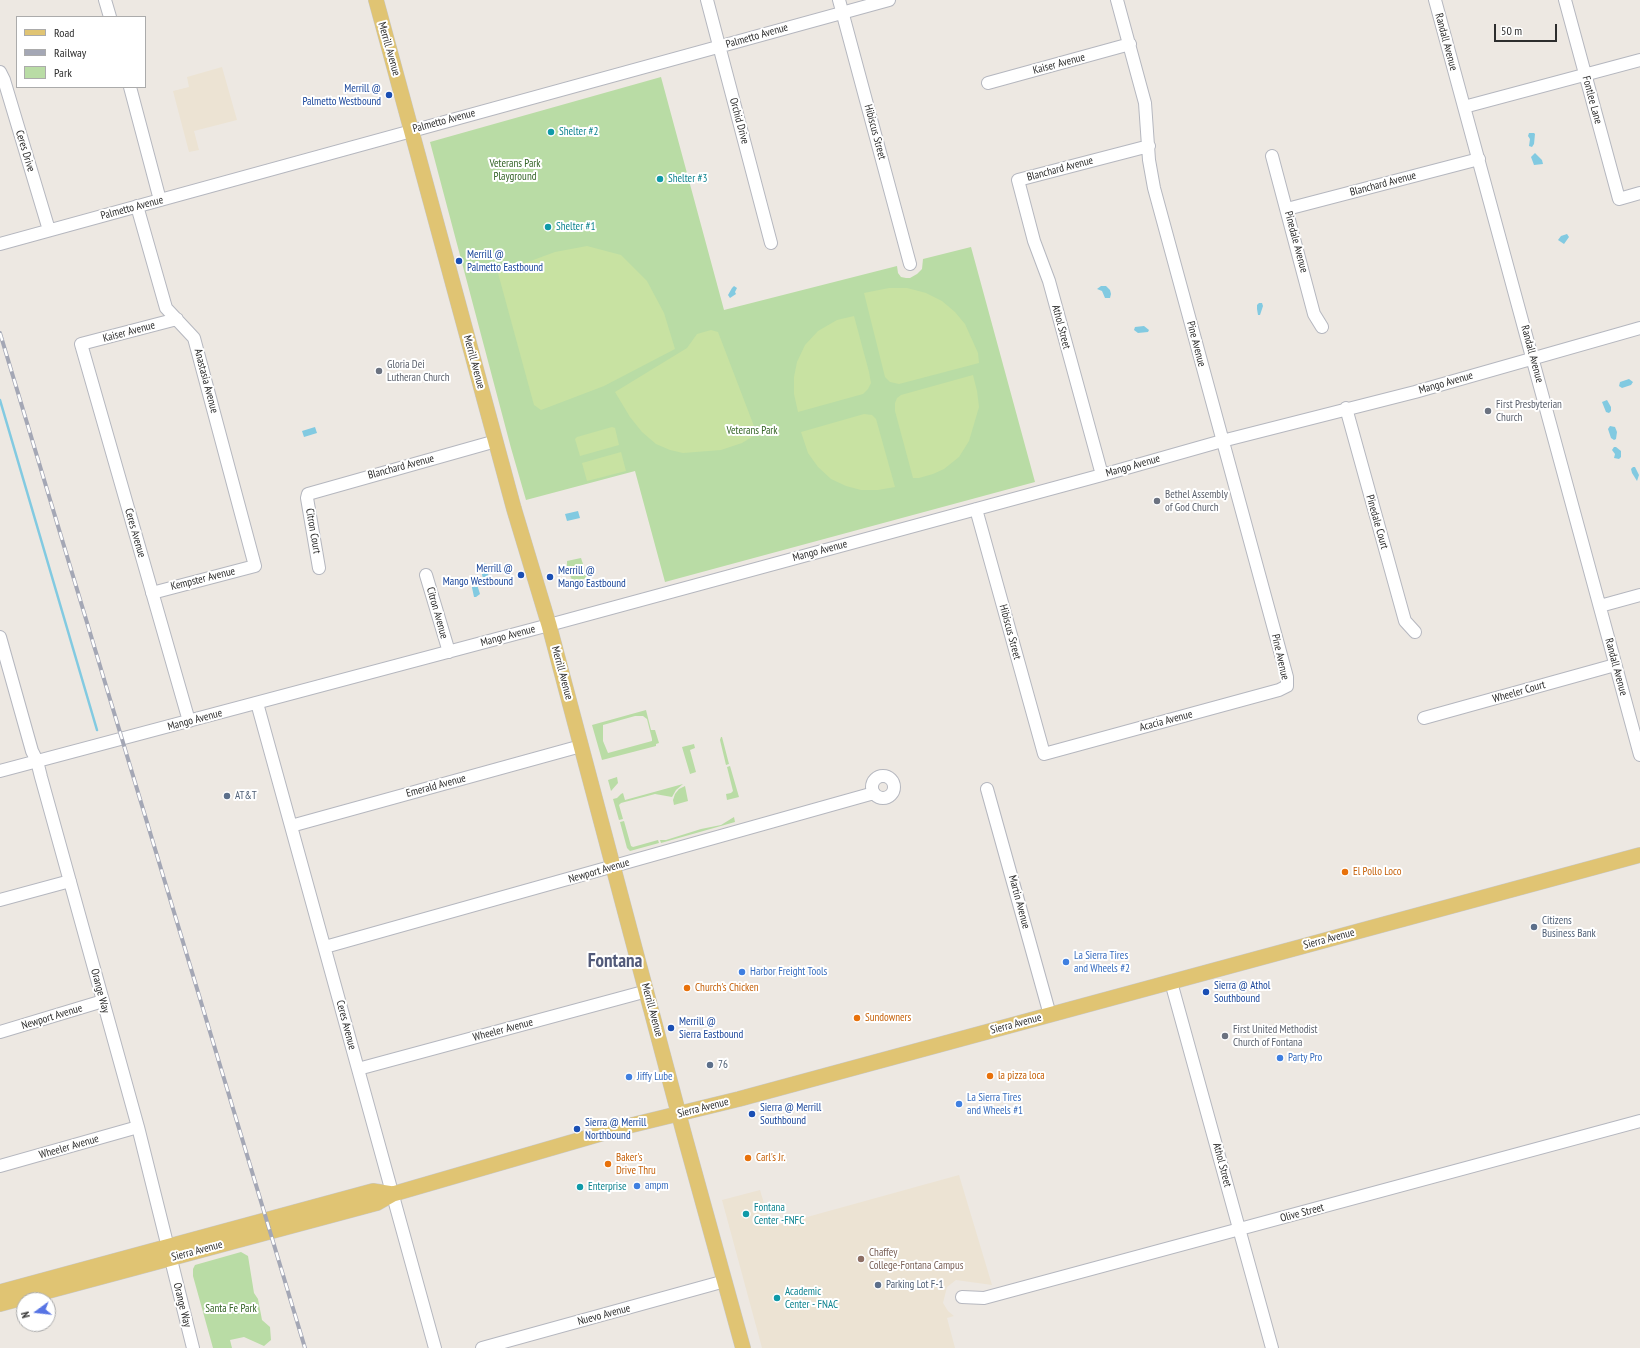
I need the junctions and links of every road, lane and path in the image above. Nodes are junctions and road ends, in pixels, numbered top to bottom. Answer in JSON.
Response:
{"nodes":[{"id":1,"x":105,"y":0,"type":"edge"},
{"id":2,"x":376,"y":0,"type":"edge"},
{"id":3,"x":707,"y":0,"type":"edge"},
{"id":4,"x":839,"y":0,"type":"edge"},
{"id":5,"x":889,"y":0,"type":"edge"},
{"id":6,"x":1118,"y":0,"type":"edge"},
{"id":7,"x":1435,"y":0,"type":"edge"},
{"id":8,"x":1565,"y":0,"type":"edge"},
{"id":9,"x":842,"y":12,"type":"junction"},
{"id":10,"x":110,"y":16,"type":"edge"},
{"id":11,"x":1130,"y":44,"type":"junction"},
{"id":12,"x":720,"y":46,"type":"junction"},
{"id":13,"x":1640,"y":60,"type":"edge"},
{"id":14,"x":0,"y":72,"type":"edge"},
{"id":15,"x":1586,"y":75,"type":"junction"},
{"id":16,"x":988,"y":83,"type":"dead end"},
{"id":17,"x":130,"y":88,"type":"edge"},
{"id":18,"x":1464,"y":107,"type":"junction"},
{"id":19,"x":412,"y":130,"type":"junction"},
{"id":20,"x":1148,"y":146,"type":"junction"},
{"id":21,"x":1272,"y":156,"type":"dead end"},
{"id":22,"x":1479,"y":159,"type":"junction"},
{"id":23,"x":1018,"y":180,"type":"joint"},
{"id":24,"x":1640,"y":193,"type":"edge"},
{"id":25,"x":160,"y":200,"type":"junction"},
{"id":26,"x":138,"y":206,"type":"junction"},
{"id":27,"x":1287,"y":209,"type":"junction"},
{"id":28,"x":49,"y":230,"type":"junction"},
{"id":29,"x":771,"y":243,"type":"dead end"},
{"id":30,"x":0,"y":244,"type":"edge"},
{"id":31,"x":910,"y":264,"type":"dead end"},
{"id":32,"x":177,"y":319,"type":"junction"},
{"id":33,"x":1322,"y":328,"type":"dead end"},
{"id":34,"x":1640,"y":328,"type":"edge"},
{"id":35,"x":81,"y":344,"type":"joint"},
{"id":36,"x":1533,"y":358,"type":"junction"},
{"id":37,"x":1346,"y":408,"type":"junction"},
{"id":38,"x":496,"y":441,"type":"junction"},
{"id":39,"x":1222,"y":441,"type":"junction"},
{"id":40,"x":1102,"y":475,"type":"junction"},
{"id":41,"x":308,"y":494,"type":"joint"},
{"id":42,"x":976,"y":509,"type":"junction"},
{"id":43,"x":255,"y":566,"type":"joint"},
{"id":44,"x":319,"y":568,"type":"dead end"},
{"id":45,"x":426,"y":575,"type":"dead end"},
{"id":46,"x":152,"y":592,"type":"junction"},
{"id":47,"x":1640,"y":595,"type":"edge"},
{"id":48,"x":1600,"y":606,"type":"junction"},
{"id":49,"x":549,"y":625,"type":"junction"},
{"id":50,"x":1415,"y":632,"type":"dead end"},
{"id":51,"x":0,"y":639,"type":"edge"},
{"id":52,"x":449,"y":652,"type":"junction"},
{"id":53,"x":1615,"y":665,"type":"junction"},
{"id":54,"x":1287,"y":686,"type":"joint"},
{"id":55,"x":257,"y":703,"type":"junction"},
{"id":56,"x":1424,"y":718,"type":"dead end"},
{"id":57,"x":189,"y":721,"type":"junction"},
{"id":58,"x":581,"y":746,"type":"junction"},
{"id":59,"x":1044,"y":754,"type":"joint"},
{"id":60,"x":1640,"y":755,"type":"edge"},
{"id":61,"x":37,"y":762,"type":"junction"},
{"id":62,"x":0,"y":771,"type":"edge"},
{"id":63,"x":987,"y":789,"type":"dead end"},
{"id":64,"x":874,"y":793,"type":"dead end"},
{"id":65,"x":291,"y":826,"type":"junction"},
{"id":66,"x":1640,"y":855,"type":"edge"},
{"id":67,"x":613,"y":867,"type":"junction"},
{"id":68,"x":70,"y":880,"type":"junction"},
{"id":69,"x":0,"y":900,"type":"edge"},
{"id":70,"x":325,"y":947,"type":"junction"},
{"id":71,"x":1171,"y":982,"type":"junction"},
{"id":72,"x":647,"y":991,"type":"junction"},
{"id":73,"x":103,"y":1001,"type":"junction"},
{"id":74,"x":1050,"y":1015,"type":"junction"},
{"id":75,"x":0,"y":1032,"type":"edge"},
{"id":76,"x":358,"y":1069,"type":"junction"},
{"id":77,"x":679,"y":1114,"type":"junction"},
{"id":78,"x":1640,"y":1121,"type":"edge"},
{"id":79,"x":138,"y":1127,"type":"junction"},
{"id":80,"x":0,"y":1166,"type":"edge"},
{"id":81,"x":393,"y":1194,"type":"junction"},
{"id":82,"x":1239,"y":1230,"type":"junction"},
{"id":83,"x":169,"y":1252,"type":"junction"},
{"id":84,"x":725,"y":1281,"type":"junction"},
{"id":85,"x":0,"y":1292,"type":"edge"},
{"id":86,"x":962,"y":1298,"type":"dead end"},
{"id":87,"x":0,"y":1304,"type":"edge"},
{"id":88,"x":193,"y":1348,"type":"edge"},
{"id":89,"x":435,"y":1348,"type":"edge"},
{"id":90,"x":482,"y":1348,"type":"edge"},
{"id":91,"x":743,"y":1348,"type":"edge"},
{"id":92,"x":1272,"y":1348,"type":"edge"}],
"edges":[{"from":1,"to":10,"type":"street"},
{"from":2,"to":19,"type":"main road","name":"Merrill Avenue"},
{"from":3,"to":12,"type":"street","name":"Orchid Drive"},
{"from":4,"to":9,"type":"street","name":"Hibiscus Street"},
{"from":5,"to":9,"type":"street","name":"Palmetto Avenue"},
{"from":6,"to":11,"type":"street","name":"Pine Avenue"},
{"from":7,"to":18,"type":"street","name":"Randall Avenue"},
{"from":8,"to":15,"type":"street","name":"Fontlee Lane"},
{"from":9,"to":12,"type":"street","name":"Palmetto Avenue"},
{"from":9,"to":31,"type":"street","name":"Hibiscus Street"},
{"from":11,"to":16,"type":"street","name":"Kaiser Avenue"},
{"from":11,"to":20,"type":"street","name":"Pine Avenue"},
{"from":12,"to":19,"type":"street","name":"Palmetto Avenue"},
{"from":12,"to":29,"type":"street","name":"Orchid Drive"},
{"from":13,"to":15,"type":"street"},
{"from":14,"to":28,"type":"street","name":"Ceres Drive"},
{"from":15,"to":18,"type":"street"},
{"from":15,"to":24,"type":"street","name":"Fontlee Lane"},
{"from":17,"to":25,"type":"street"},
{"from":18,"to":22,"type":"street","name":"Randall Avenue"},
{"from":19,"to":25,"type":"street","name":"Palmetto Avenue"},
{"from":19,"to":38,"type":"main road","name":"Merrill Avenue"},
{"from":20,"to":23,"type":"street","name":"Blanchard Avenue"},
{"from":20,"to":39,"type":"street","name":"Pine Avenue"},
{"from":21,"to":27,"type":"street","name":"Pinedale Avenue"},
{"from":22,"to":27,"type":"street","name":"Blanchard Avenue"},
{"from":22,"to":36,"type":"street","name":"Randall Avenue"},
{"from":23,"to":40,"type":"street","name":"Athol Street"},
{"from":25,"to":26,"type":"street","name":"Palmetto Avenue"},
{"from":26,"to":28,"type":"street","name":"Palmetto Avenue"},
{"from":26,"to":32,"type":"street","name":"Anastasia Avenue"},
{"from":27,"to":33,"type":"street","name":"Pinedale Avenue"},
{"from":28,"to":30,"type":"street","name":"Palmetto Avenue"},
{"from":32,"to":35,"type":"street","name":"Kaiser Avenue"},
{"from":32,"to":43,"type":"street","name":"Anastasia Avenue"},
{"from":34,"to":36,"type":"street","name":"Mango Avenue"},
{"from":35,"to":46,"type":"street","name":"Ceres Avenue"},
{"from":36,"to":37,"type":"street","name":"Mango Avenue"},
{"from":36,"to":48,"type":"street","name":"Randall Avenue"},
{"from":37,"to":39,"type":"street","name":"Mango Avenue"},
{"from":37,"to":50,"type":"street","name":"Pinedale Court"},
{"from":38,"to":41,"type":"street","name":"Blanchard Avenue"},
{"from":38,"to":49,"type":"main road","name":"Merrill Avenue"},
{"from":39,"to":40,"type":"street","name":"Mango Avenue"},
{"from":39,"to":54,"type":"street","name":"Pine Avenue"},
{"from":40,"to":42,"type":"street","name":"Mango Avenue"},
{"from":41,"to":44,"type":"street","name":"Citron Court"},
{"from":42,"to":49,"type":"street","name":"Mango Avenue"},
{"from":42,"to":59,"type":"street","name":"Hibiscus Street"},
{"from":43,"to":46,"type":"street","name":"Kempster Avenue"},
{"from":45,"to":52,"type":"street","name":"Citron Avenue"},
{"from":46,"to":57,"type":"street","name":"Ceres Avenue"},
{"from":47,"to":48,"type":"street"},
{"from":48,"to":53,"type":"street","name":"Randall Avenue"},
{"from":49,"to":52,"type":"street","name":"Mango Avenue"},
{"from":49,"to":58,"type":"main road","name":"Merrill Avenue"},
{"from":51,"to":61,"type":"street","name":"Orange Way"},
{"from":52,"to":55,"type":"street","name":"Mango Avenue"},
{"from":53,"to":56,"type":"street","name":"Wheeler Court"},
{"from":53,"to":60,"type":"street","name":"Randall Avenue"},
{"from":54,"to":59,"type":"street","name":"Acacia Avenue"},
{"from":55,"to":57,"type":"street","name":"Mango Avenue"},
{"from":55,"to":65,"type":"street","name":"Ceres Avenue"},
{"from":57,"to":61,"type":"street","name":"Mango Avenue"},
{"from":58,"to":65,"type":"street","name":"Emerald Avenue"},
{"from":58,"to":67,"type":"main road","name":"Merrill Avenue"},
{"from":61,"to":62,"type":"street","name":"Mango Avenue"},
{"from":61,"to":68,"type":"street","name":"Orange Way"},
{"from":63,"to":74,"type":"street","name":"Martin Avenue"},
{"from":64,"to":67,"type":"street","name":"Newport Avenue"},
{"from":65,"to":70,"type":"street","name":"Ceres Avenue"},
{"from":66,"to":71,"type":"main road","name":"Sierra Avenue"},
{"from":67,"to":70,"type":"street","name":"Newport Avenue"},
{"from":67,"to":72,"type":"main road","name":"Merrill Avenue"},
{"from":68,"to":69,"type":"street"},
{"from":68,"to":73,"type":"street","name":"Orange Way"},
{"from":70,"to":76,"type":"street","name":"Ceres Avenue"},
{"from":71,"to":74,"type":"main road","name":"Sierra Avenue"},
{"from":71,"to":82,"type":"street","name":"Athol Street"},
{"from":72,"to":76,"type":"street","name":"Wheeler Avenue"},
{"from":72,"to":77,"type":"main road","name":"Merrill Avenue"},
{"from":73,"to":75,"type":"street","name":"Newport Avenue"},
{"from":73,"to":79,"type":"street","name":"Orange Way"},
{"from":74,"to":77,"type":"main road","name":"Sierra Avenue"},
{"from":76,"to":81,"type":"street","name":"Ceres Avenue"},
{"from":77,"to":81,"type":"main road","name":"Sierra Avenue"},
{"from":77,"to":84,"type":"main road","name":"Merrill Avenue"},
{"from":78,"to":82,"type":"street","name":"Olive Street"},
{"from":79,"to":80,"type":"street","name":"Wheeler Avenue"},
{"from":79,"to":83,"type":"street","name":"Orange Way"},
{"from":81,"to":83,"type":"main road","name":"Sierra Avenue"},
{"from":81,"to":89,"type":"street","name":"Ceres Avenue"},
{"from":82,"to":86,"type":"street","name":"Olive Street"},
{"from":82,"to":92,"type":"street","name":"Athol Street"},
{"from":83,"to":85,"type":"main road","name":"Sierra Avenue"},
{"from":83,"to":87,"type":"main road","name":"Sierra Avenue"},
{"from":83,"to":88,"type":"street","name":"Orange Way"},
{"from":84,"to":90,"type":"street","name":"Nuevo Avenue"},
{"from":84,"to":91,"type":"main road","name":"Merrill Avenue"}]}
